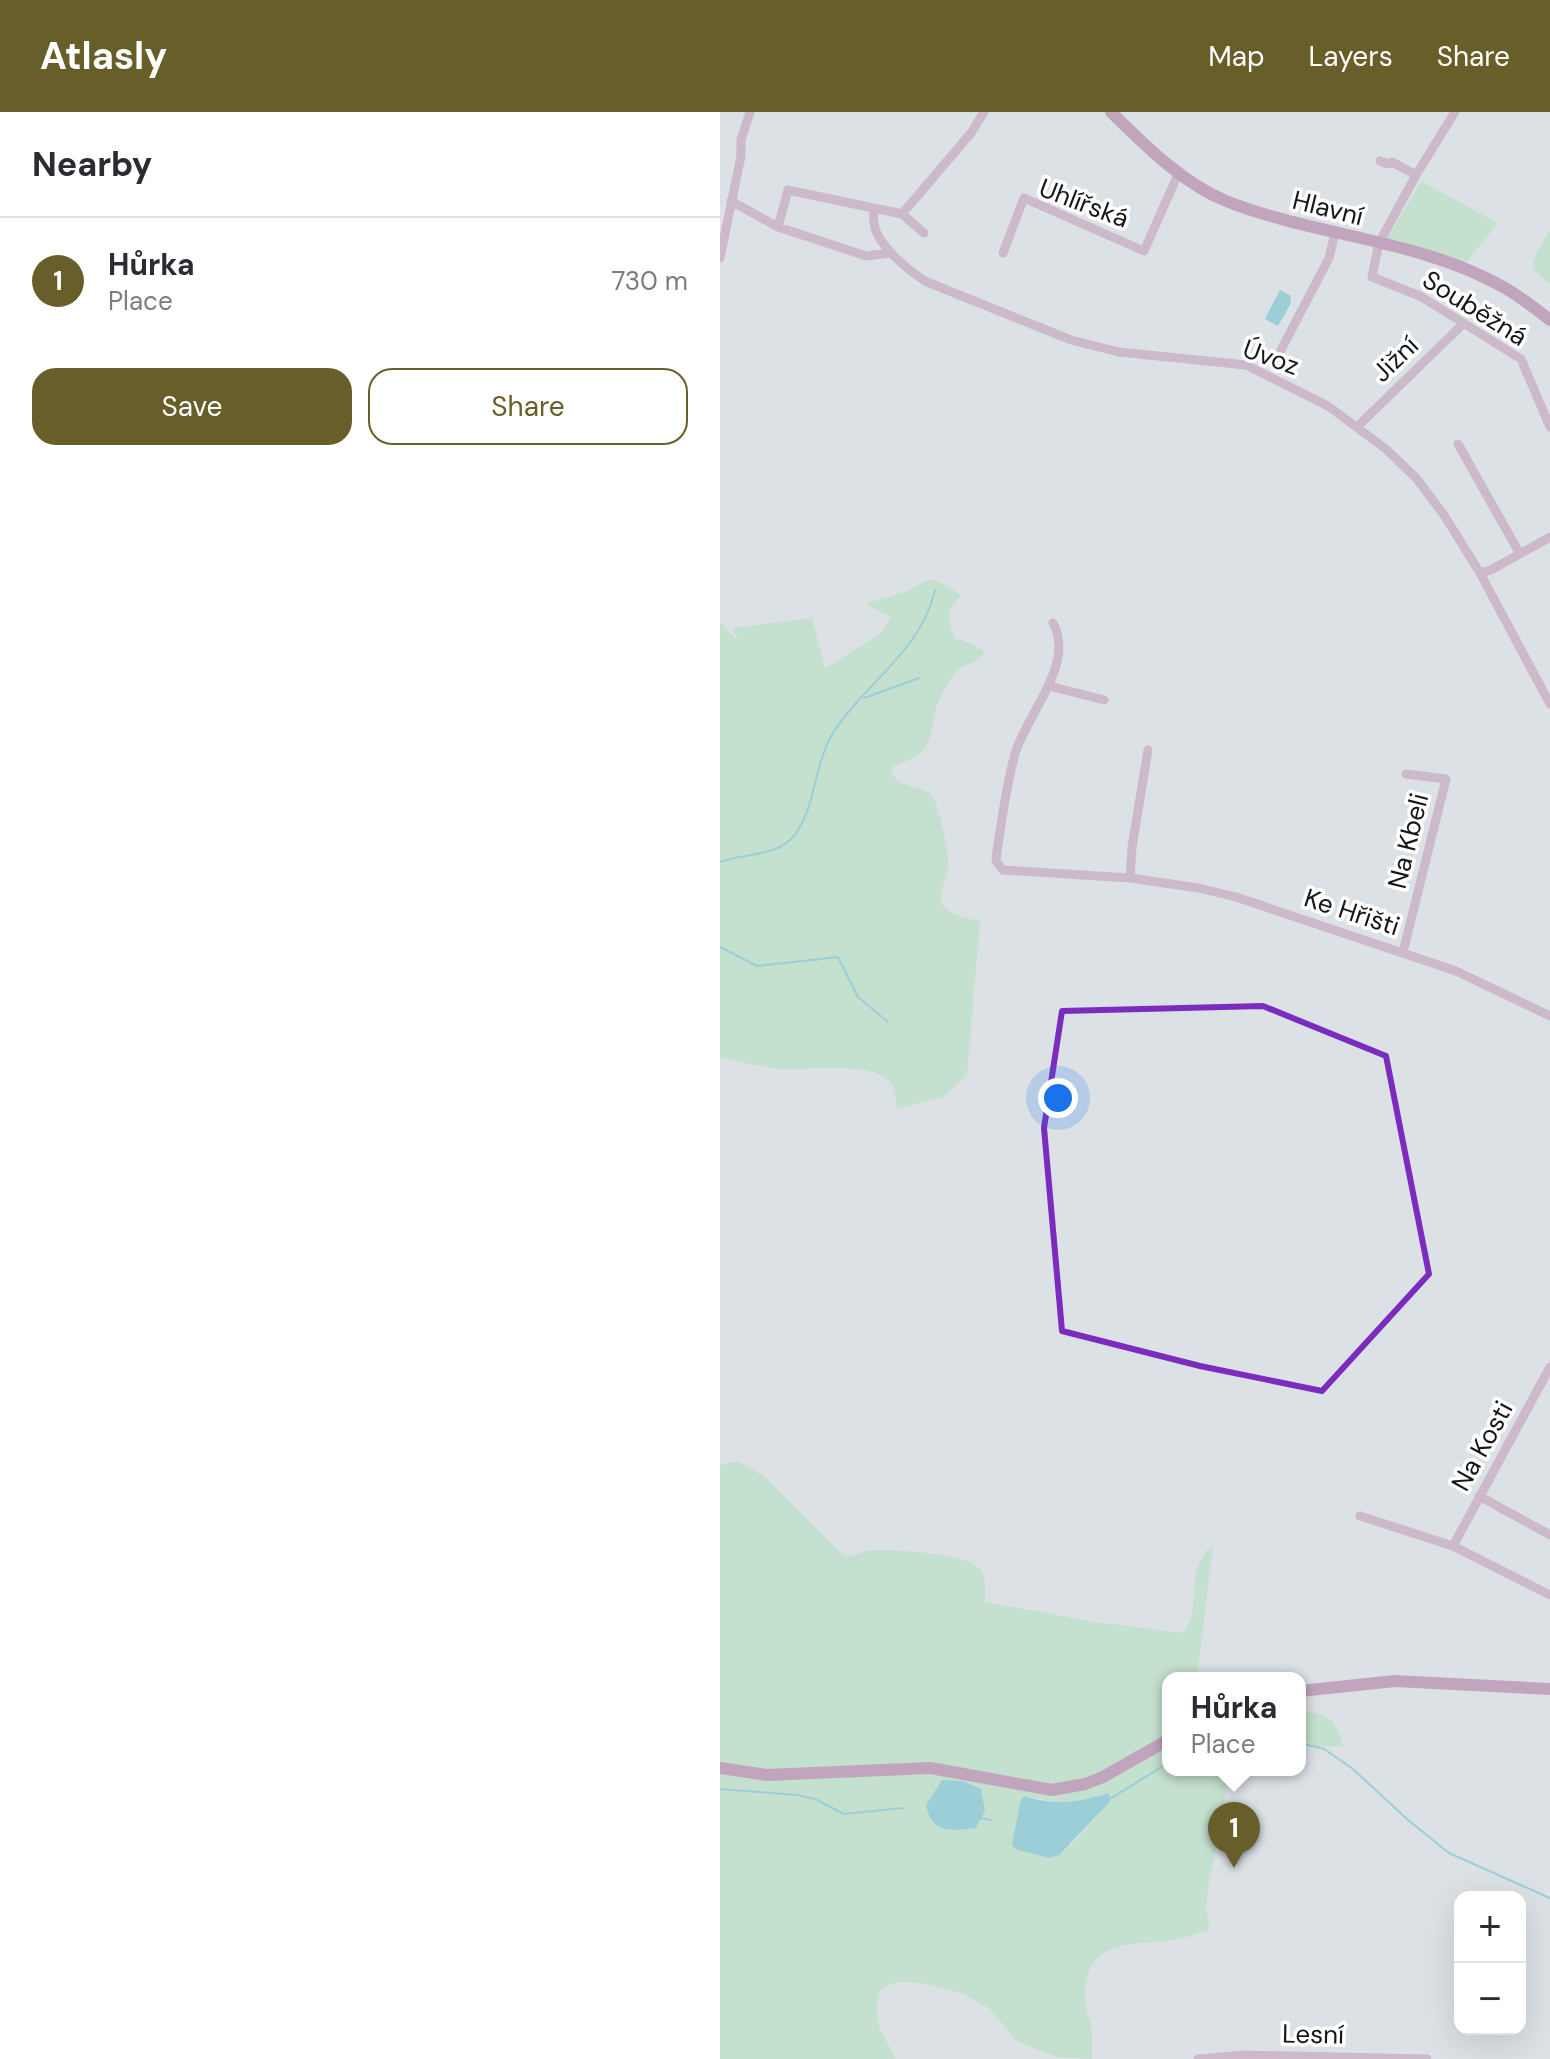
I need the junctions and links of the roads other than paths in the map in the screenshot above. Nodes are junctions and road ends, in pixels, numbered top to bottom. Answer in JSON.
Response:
{"nodes":[{"id":1,"x":750,"y":112,"type":"edge"},
{"id":2,"x":984,"y":112,"type":"edge"},
{"id":3,"x":1111,"y":112,"type":"edge"},
{"id":4,"x":1455,"y":112,"type":"edge"},
{"id":5,"x":1380,"y":161,"type":"dead end"},
{"id":6,"x":1179,"y":172,"type":"junction"},
{"id":7,"x":1416,"y":175,"type":"junction"},
{"id":8,"x":731,"y":201,"type":"junction"},
{"id":9,"x":873,"y":209,"type":"junction"},
{"id":10,"x":902,"y":214,"type":"junction"},
{"id":11,"x":778,"y":227,"type":"junction"},
{"id":12,"x":924,"y":233,"type":"dead end"},
{"id":13,"x":1335,"y":233,"type":"junction"},
{"id":14,"x":1379,"y":243,"type":"junction"},
{"id":15,"x":891,"y":253,"type":"junction"},
{"id":16,"x":1003,"y":253,"type":"dead end"},
{"id":17,"x":720,"y":258,"type":"edge"},
{"id":18,"x":1550,"y":320,"type":"edge"},
{"id":19,"x":1464,"y":323,"type":"junction"},
{"id":20,"x":1281,"y":350,"type":"dead end"},
{"id":21,"x":1357,"y":427,"type":"junction"},
{"id":22,"x":1550,"y":427,"type":"edge"},
{"id":23,"x":1458,"y":444,"type":"dead end"},
{"id":24,"x":1550,"y":537,"type":"edge"},
{"id":25,"x":1520,"y":554,"type":"junction"},
{"id":26,"x":1480,"y":573,"type":"junction"},
{"id":27,"x":1053,"y":623,"type":"dead end"},
{"id":28,"x":1049,"y":686,"type":"junction"},
{"id":29,"x":1104,"y":700,"type":"dead end"},
{"id":30,"x":1550,"y":704,"type":"edge"},
{"id":31,"x":1148,"y":750,"type":"dead end"},
{"id":32,"x":1406,"y":774,"type":"dead end"},
{"id":33,"x":1130,"y":878,"type":"junction"},
{"id":34,"x":1403,"y":952,"type":"junction"},
{"id":35,"x":1550,"y":1016,"type":"edge"},
{"id":36,"x":1550,"y":1367,"type":"edge"},
{"id":37,"x":1479,"y":1496,"type":"junction"},
{"id":38,"x":1360,"y":1516,"type":"dead end"},
{"id":39,"x":1550,"y":1535,"type":"edge"},
{"id":40,"x":1453,"y":1546,"type":"junction"},
{"id":41,"x":1550,"y":1595,"type":"edge"},
{"id":42,"x":1550,"y":1689,"type":"edge"},
{"id":43,"x":1306,"y":1690,"type":"edge"},
{"id":44,"x":1162,"y":1743,"type":"edge"},
{"id":45,"x":720,"y":1768,"type":"edge"},
{"id":46,"x":1198,"y":2059,"type":"edge"},
{"id":47,"x":1427,"y":2059,"type":"edge"}],
"edges":[{"from":1,"to":8,"type":"street"},
{"from":2,"to":10,"type":"street"},
{"from":3,"to":6,"type":"street","name":"Hlavní"},
{"from":4,"to":7,"type":"street"},
{"from":5,"to":7,"type":"street"},
{"from":6,"to":13,"type":"street","name":"Hlavní"},
{"from":6,"to":16,"type":"street","name":"Uhlířská"},
{"from":7,"to":14,"type":"street"},
{"from":8,"to":11,"type":"street"},
{"from":8,"to":17,"type":"street"},
{"from":9,"to":10,"type":"street"},
{"from":9,"to":11,"type":"street"},
{"from":9,"to":15,"type":"street","name":"Úvoz"},
{"from":10,"to":12,"type":"street"},
{"from":11,"to":15,"type":"street"},
{"from":13,"to":14,"type":"street","name":"Hlavní"},
{"from":13,"to":20,"type":"street"},
{"from":14,"to":18,"type":"street","name":"Hlavní"},
{"from":14,"to":19,"type":"street","name":"Souběžná"},
{"from":15,"to":21,"type":"street","name":"Úvoz"},
{"from":19,"to":21,"type":"street","name":"Jižní"},
{"from":19,"to":22,"type":"street","name":"Souběžná"},
{"from":21,"to":26,"type":"street","name":"Úvoz"},
{"from":23,"to":25,"type":"street"},
{"from":24,"to":25,"type":"street"},
{"from":25,"to":26,"type":"street"},
{"from":26,"to":30,"type":"street","name":"Úvoz"},
{"from":27,"to":28,"type":"street","name":"Ke Hřišti"},
{"from":28,"to":29,"type":"street"},
{"from":28,"to":33,"type":"street","name":"Ke Hřišti"},
{"from":31,"to":33,"type":"street"},
{"from":32,"to":34,"type":"street","name":"Na Kbeli"},
{"from":33,"to":34,"type":"street","name":"Ke Hřišti"},
{"from":34,"to":35,"type":"street","name":"Ke Hřišti"},
{"from":36,"to":37,"type":"street","name":"Na Kosti"},
{"from":37,"to":39,"type":"street"},
{"from":37,"to":40,"type":"street","name":"Na Kosti"},
{"from":38,"to":40,"type":"street"},
{"from":40,"to":41,"type":"street"},
{"from":42,"to":43,"type":"street"},
{"from":44,"to":45,"type":"street"},
{"from":46,"to":47,"type":"street","name":"Lesní"}]}
